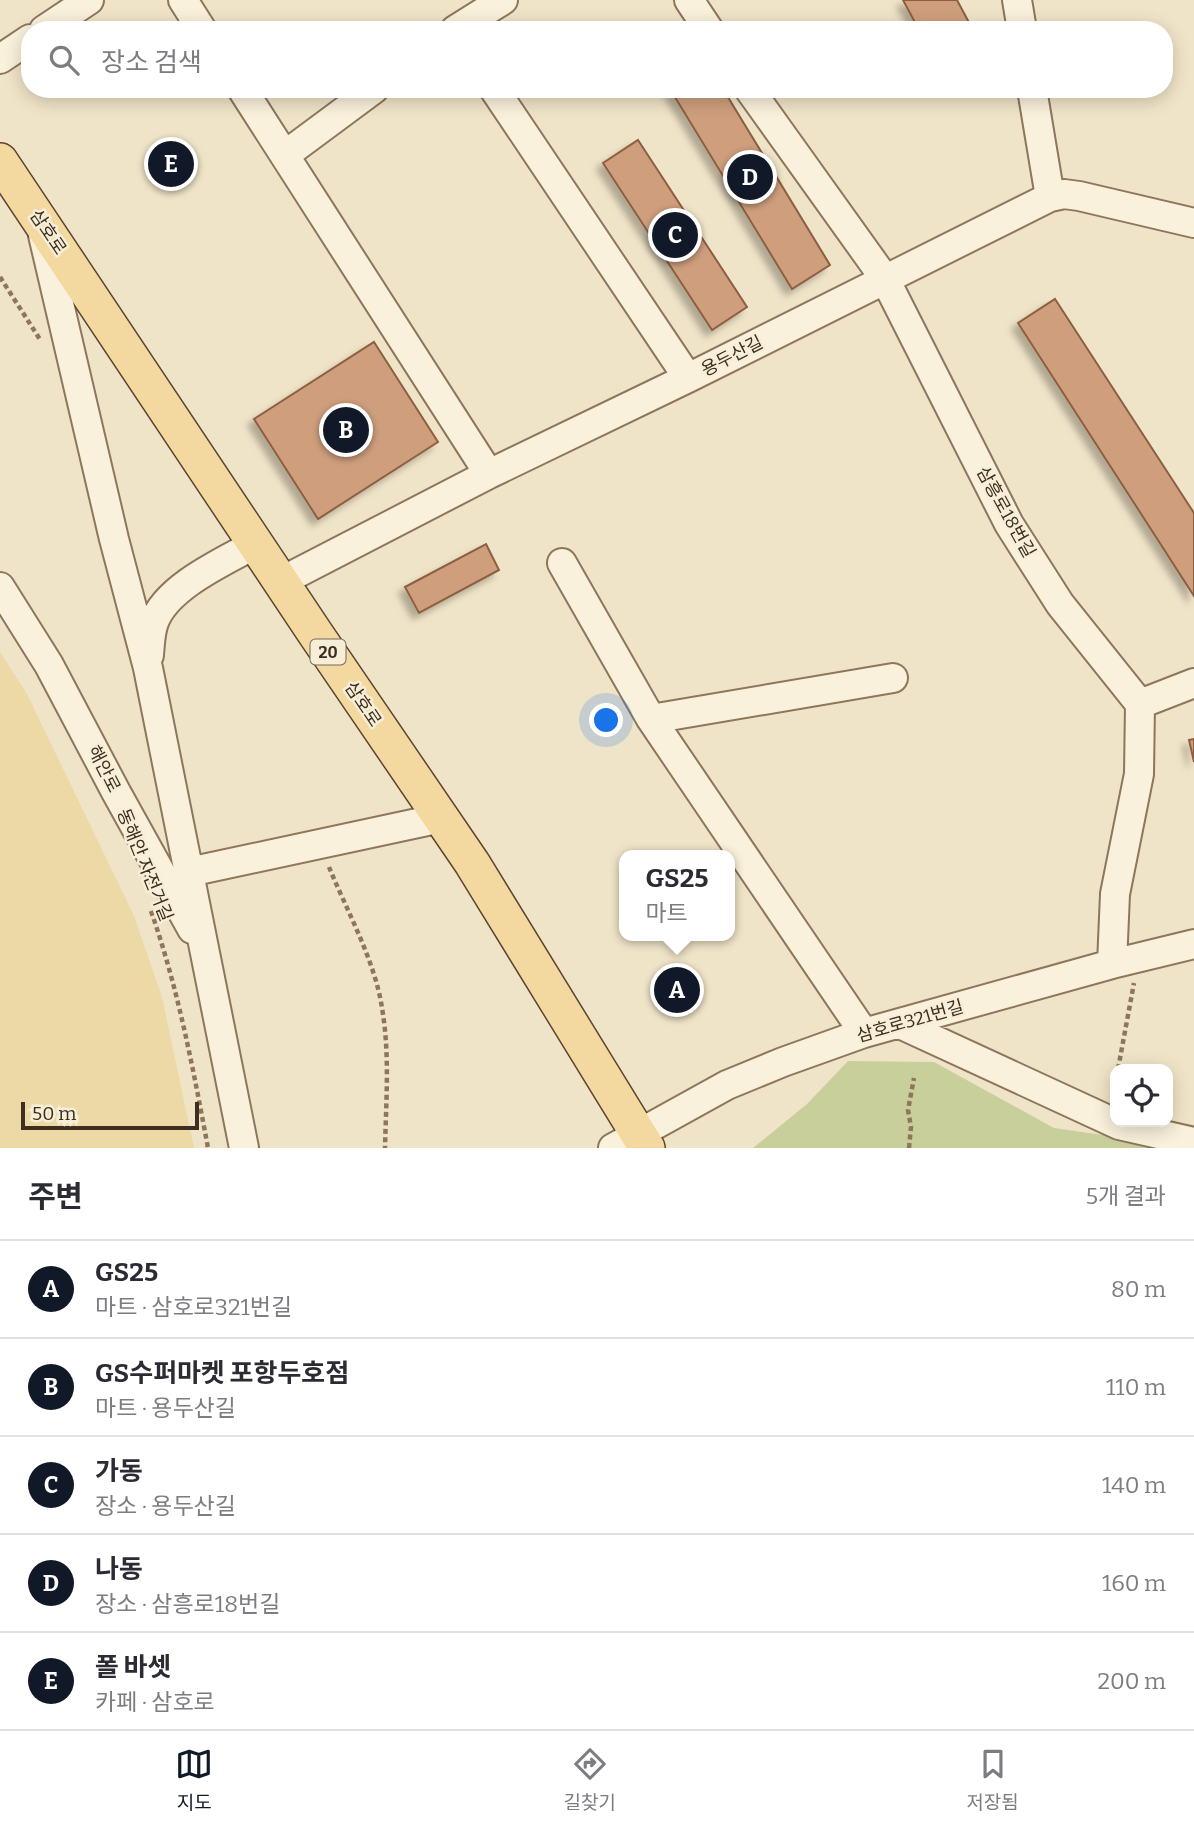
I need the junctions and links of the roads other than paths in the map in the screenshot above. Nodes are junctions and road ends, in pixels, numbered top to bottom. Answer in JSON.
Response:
{"nodes":[{"id":1,"x":89,"y":0,"type":"edge"},
{"id":2,"x":183,"y":0,"type":"edge"},
{"id":3,"x":503,"y":0,"type":"edge"},
{"id":4,"x":689,"y":0,"type":"edge"},
{"id":5,"x":1017,"y":0,"type":"edge"},
{"id":6,"x":58,"y":21,"type":"edge"},
{"id":7,"x":196,"y":21,"type":"edge"},
{"id":8,"x":469,"y":21,"type":"edge"},
{"id":9,"x":703,"y":21,"type":"edge"},
{"id":10,"x":1020,"y":21,"type":"edge"},
{"id":11,"x":21,"y":45,"type":"edge"},
{"id":12,"x":0,"y":58,"type":"edge"},
{"id":13,"x":248,"y":98,"type":"edge"},
{"id":14,"x":362,"y":98,"type":"edge"},
{"id":15,"x":500,"y":98,"type":"edge"},
{"id":16,"x":755,"y":98,"type":"edge"},
{"id":17,"x":1034,"y":98,"type":"edge"},
{"id":18,"x":285,"y":155,"type":"junction"},
{"id":19,"x":0,"y":160,"type":"edge"},
{"id":20,"x":1050,"y":197,"type":"junction"},
{"id":21,"x":40,"y":219,"type":"junction"},
{"id":22,"x":1194,"y":223,"type":"edge"},
{"id":23,"x":885,"y":279,"type":"junction"},
{"id":24,"x":688,"y":378,"type":"junction"},
{"id":25,"x":489,"y":474,"type":"junction"},
{"id":26,"x":257,"y":543,"type":"junction"},
{"id":27,"x":562,"y":563,"type":"dead end"},
{"id":28,"x":282,"y":581,"type":"junction"},
{"id":29,"x":0,"y":587,"type":"edge"},
{"id":30,"x":148,"y":668,"type":"junction"},
{"id":31,"x":893,"y":678,"type":"dead end"},
{"id":32,"x":1194,"y":683,"type":"edge"},
{"id":33,"x":1140,"y":704,"type":"junction"},
{"id":34,"x":652,"y":719,"type":"junction"},
{"id":35,"x":441,"y":818,"type":"junction"},
{"id":36,"x":189,"y":872,"type":"junction"},
{"id":37,"x":1194,"y":944,"type":"edge"},
{"id":38,"x":205,"y":954,"type":"junction"},
{"id":39,"x":1126,"y":961,"type":"junction"},
{"id":40,"x":900,"y":1024,"type":"junction"},
{"id":41,"x":864,"y":1033,"type":"junction"},
{"id":42,"x":1194,"y":1142,"type":"edge"},
{"id":43,"x":633,"y":1144,"type":"edge"},
{"id":44,"x":244,"y":1148,"type":"edge"}],
"edges":[{"from":1,"to":6,"type":"street"},
{"from":2,"to":7,"type":"street"},
{"from":3,"to":8,"type":"street"},
{"from":4,"to":9,"type":"street"},
{"from":5,"to":10,"type":"street"},
{"from":11,"to":12,"type":"street"},
{"from":13,"to":18,"type":"street"},
{"from":14,"to":18,"type":"street"},
{"from":15,"to":24,"type":"street"},
{"from":16,"to":23,"type":"street","name":"삼흥로18번길"},
{"from":17,"to":20,"type":"street"},
{"from":18,"to":25,"type":"street"},
{"from":19,"to":21,"type":"main road","name":"삼호로","number":"20"},
{"from":20,"to":22,"type":"street","name":"용두산길"},
{"from":20,"to":23,"type":"street","name":"용두산길"},
{"from":21,"to":26,"type":"main road","name":"삼호로","number":"20"},
{"from":21,"to":30,"type":"street"},
{"from":23,"to":24,"type":"street","name":"용두산길"},
{"from":23,"to":33,"type":"street","name":"삼흥로18번길"},
{"from":24,"to":25,"type":"street","name":"용두산길"},
{"from":25,"to":28,"type":"street","name":"용두산길"},
{"from":26,"to":28,"type":"main road","name":"삼호로","number":"20"},
{"from":26,"to":30,"type":"street"},
{"from":27,"to":34,"type":"street"},
{"from":28,"to":35,"type":"main road","name":"삼호로","number":"20"},
{"from":29,"to":38,"type":"street","name":"해안로"},
{"from":30,"to":36,"type":"street","name":"해안로"},
{"from":31,"to":34,"type":"street"},
{"from":32,"to":33,"type":"street"},
{"from":33,"to":39,"type":"street"},
{"from":34,"to":41,"type":"street"},
{"from":35,"to":36,"type":"street"},
{"from":35,"to":43,"type":"main road","name":"삼호로","number":"20"},
{"from":36,"to":38,"type":"street","name":"해안로"},
{"from":37,"to":39,"type":"street","name":"삼호로321번길"},
{"from":38,"to":44,"type":"street","name":"해안로"},
{"from":39,"to":40,"type":"street","name":"삼호로321번길"},
{"from":40,"to":41,"type":"street","name":"삼호로321번길"},
{"from":40,"to":42,"type":"street"},
{"from":41,"to":43,"type":"street","name":"삼호로321번길"}]}
